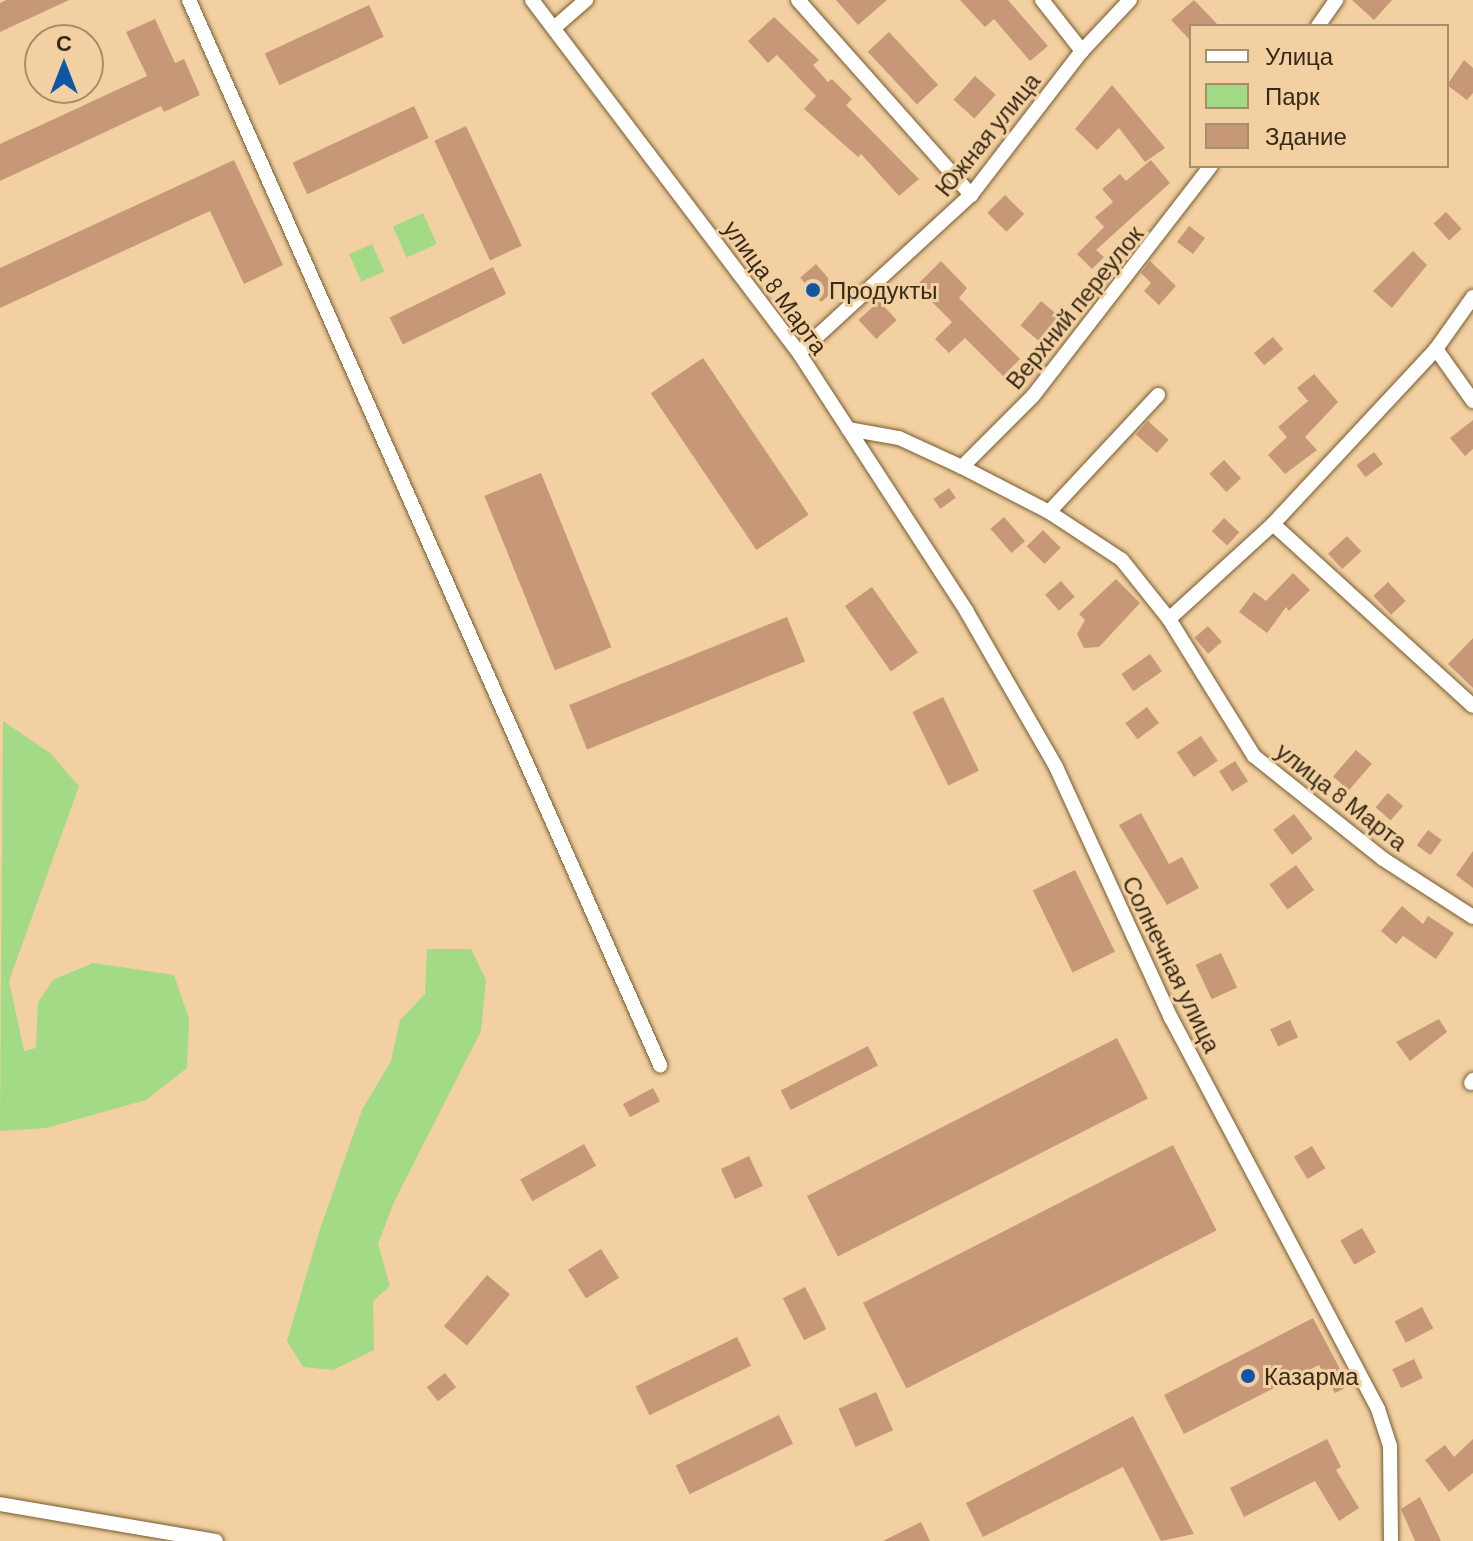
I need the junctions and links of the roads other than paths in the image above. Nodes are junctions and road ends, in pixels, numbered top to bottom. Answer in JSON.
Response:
{"nodes":[{"id":1,"x":189,"y":0,"type":"edge"},
{"id":2,"x":532,"y":0,"type":"edge"},
{"id":3,"x":586,"y":0,"type":"edge"},
{"id":4,"x":798,"y":0,"type":"edge"},
{"id":5,"x":1042,"y":0,"type":"edge"},
{"id":6,"x":1130,"y":0,"type":"edge"},
{"id":7,"x":1336,"y":0,"type":"edge"},
{"id":8,"x":1319,"y":24,"type":"edge"},
{"id":9,"x":554,"y":28,"type":"junction"},
{"id":10,"x":1082,"y":51,"type":"junction"},
{"id":11,"x":1209,"y":168,"type":"edge"},
{"id":12,"x":971,"y":195,"type":"junction"},
{"id":13,"x":1473,"y":297,"type":"edge"},
{"id":14,"x":1436,"y":349,"type":"junction"},
{"id":15,"x":799,"y":353,"type":"junction"},
{"id":16,"x":1158,"y":395,"type":"dead end"},
{"id":17,"x":1473,"y":401,"type":"edge"},
{"id":18,"x":848,"y":429,"type":"junction"},
{"id":19,"x":962,"y":467,"type":"junction"},
{"id":20,"x":1049,"y":512,"type":"junction"},
{"id":21,"x":1273,"y":524,"type":"junction"},
{"id":22,"x":1169,"y":619,"type":"junction"},
{"id":23,"x":1473,"y":706,"type":"edge"},
{"id":24,"x":1473,"y":917,"type":"edge"},
{"id":25,"x":660,"y":1065,"type":"dead end"},
{"id":26,"x":0,"y":1504,"type":"edge"},
{"id":27,"x":216,"y":1541,"type":"edge"},
{"id":28,"x":1391,"y":1541,"type":"edge"}],
"edges":[{"from":1,"to":25,"type":"street"},
{"from":2,"to":9,"type":"street","name":"улица 8 Марта"},
{"from":3,"to":9,"type":"street"},
{"from":4,"to":12,"type":"street"},
{"from":5,"to":10,"type":"street"},
{"from":6,"to":10,"type":"street","name":"Южная улица"},
{"from":7,"to":8,"type":"street"},
{"from":9,"to":15,"type":"street","name":"улица 8 Марта"},
{"from":10,"to":12,"type":"street","name":"Южная улица"},
{"from":11,"to":19,"type":"street","name":"Верхний переулок"},
{"from":12,"to":15,"type":"street","name":"Южная улица"},
{"from":13,"to":14,"type":"street"},
{"from":14,"to":17,"type":"street"},
{"from":14,"to":21,"type":"street"},
{"from":15,"to":18,"type":"street","name":"улица 8 Марта"},
{"from":16,"to":20,"type":"street"},
{"from":18,"to":19,"type":"street","name":"улица 8 Марта"},
{"from":18,"to":28,"type":"street","name":"Солнечная улица"},
{"from":19,"to":20,"type":"street","name":"улица 8 Марта"},
{"from":20,"to":22,"type":"street","name":"улица 8 Марта"},
{"from":21,"to":22,"type":"street"},
{"from":21,"to":23,"type":"street"},
{"from":22,"to":24,"type":"street","name":"улица 8 Марта"},
{"from":26,"to":27,"type":"street"}]}
